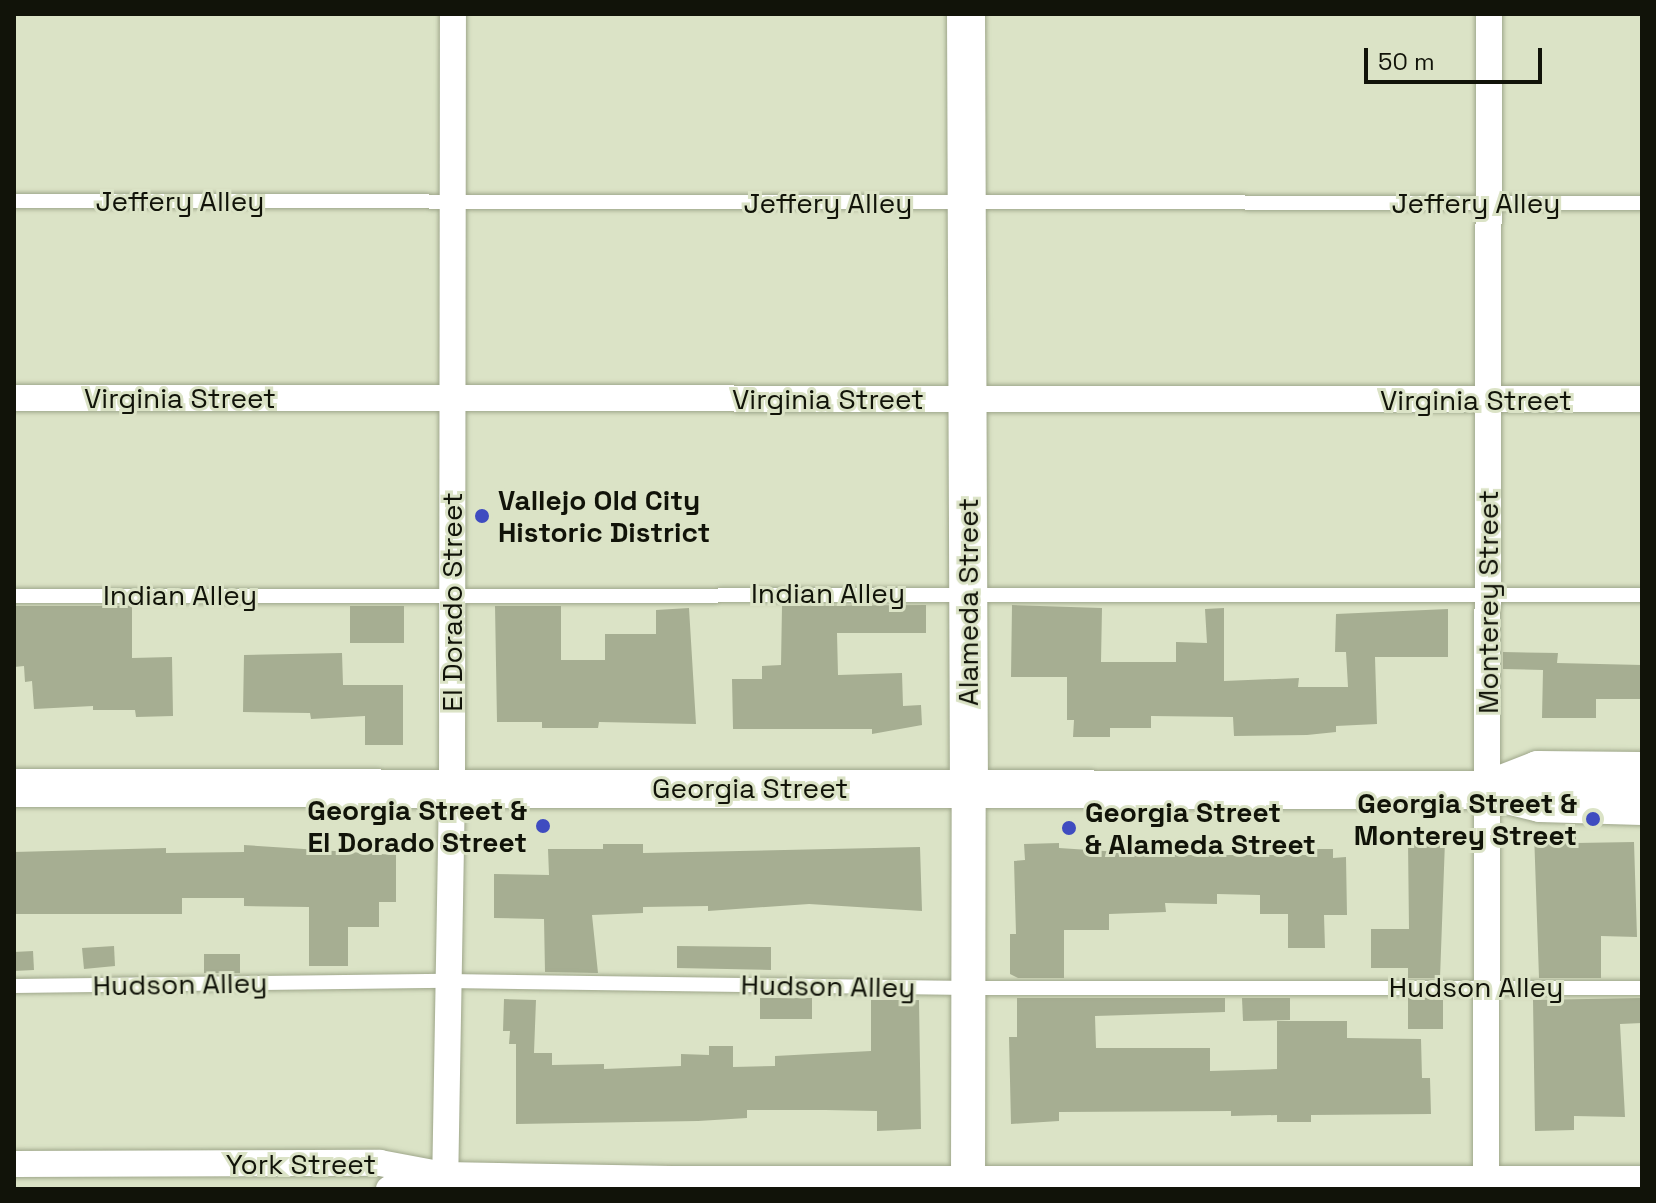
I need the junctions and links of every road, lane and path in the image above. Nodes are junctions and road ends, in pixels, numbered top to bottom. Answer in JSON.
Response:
{"nodes":[{"id":1,"x":453,"y":14,"type":"edge"},
{"id":2,"x":966,"y":14,"type":"edge"},
{"id":3,"x":1489,"y":14,"type":"edge"},
{"id":4,"x":453,"y":200,"type":"junction"},
{"id":5,"x":14,"y":201,"type":"edge"},
{"id":6,"x":1489,"y":203,"type":"junction"},
{"id":7,"x":1642,"y":203,"type":"edge"},
{"id":8,"x":966,"y":204,"type":"junction"},
{"id":9,"x":14,"y":398,"type":"edge"},
{"id":10,"x":452,"y":398,"type":"junction"},
{"id":11,"x":1642,"y":399,"type":"edge"},
{"id":12,"x":966,"y":400,"type":"junction"},
{"id":13,"x":1489,"y":400,"type":"junction"},
{"id":14,"x":967,"y":592,"type":"junction"},
{"id":15,"x":452,"y":593,"type":"junction"},
{"id":16,"x":1642,"y":595,"type":"edge"},
{"id":17,"x":14,"y":596,"type":"edge"},
{"id":18,"x":1488,"y":596,"type":"junction"},
{"id":19,"x":1642,"y":771,"type":"edge"},
{"id":20,"x":14,"y":788,"type":"edge"},
{"id":21,"x":452,"y":788,"type":"junction"},
{"id":22,"x":969,"y":788,"type":"junction"},
{"id":23,"x":1487,"y":790,"type":"junction"},
{"id":24,"x":1642,"y":806,"type":"edge"},
{"id":25,"x":448,"y":981,"type":"junction"},
{"id":26,"x":14,"y":986,"type":"edge"},
{"id":27,"x":1487,"y":986,"type":"junction"},
{"id":28,"x":968,"y":988,"type":"junction"},
{"id":29,"x":1642,"y":988,"type":"edge"},
{"id":30,"x":14,"y":1164,"type":"edge"},
{"id":31,"x":1642,"y":1179,"type":"edge"},
{"id":32,"x":445,"y":1182,"type":"edge"},
{"id":33,"x":968,"y":1184,"type":"edge"},
{"id":34,"x":1486,"y":1184,"type":"edge"},
{"id":35,"x":389,"y":1189,"type":"edge"}],
"edges":[{"from":1,"to":4,"type":"street","name":"El Dorado Street"},
{"from":2,"to":8,"type":"main road","name":"Alameda Street"},
{"from":3,"to":6,"type":"street","name":"Monterey Street"},
{"from":4,"to":5,"type":"lane","name":"Jeffery Alley"},
{"from":4,"to":8,"type":"lane","name":"Jeffery Alley"},
{"from":4,"to":10,"type":"street","name":"El Dorado Street"},
{"from":6,"to":7,"type":"lane","name":"Jeffery Alley"},
{"from":6,"to":8,"type":"lane","name":"Jeffery Alley"},
{"from":6,"to":13,"type":"street","name":"Monterey Street"},
{"from":8,"to":12,"type":"main road","name":"Alameda Street"},
{"from":9,"to":10,"type":"street","name":"Virginia Street"},
{"from":10,"to":12,"type":"street","name":"Virginia Street"},
{"from":10,"to":15,"type":"street","name":"El Dorado Street"},
{"from":11,"to":13,"type":"street","name":"Virginia Street"},
{"from":12,"to":13,"type":"street","name":"Virginia Street"},
{"from":12,"to":14,"type":"main road","name":"Alameda Street"},
{"from":13,"to":18,"type":"street","name":"Monterey Street"},
{"from":14,"to":15,"type":"lane","name":"Indian Alley"},
{"from":14,"to":18,"type":"lane","name":"Indian Alley"},
{"from":14,"to":22,"type":"main road","name":"Alameda Street"},
{"from":15,"to":17,"type":"lane","name":"Indian Alley"},
{"from":15,"to":21,"type":"street","name":"El Dorado Street"},
{"from":16,"to":18,"type":"lane","name":"Indian Alley"},
{"from":18,"to":23,"type":"street","name":"Monterey Street"},
{"from":19,"to":23,"type":"main road","name":"Georgia Street"},
{"from":20,"to":21,"type":"main road","name":"Georgia Street"},
{"from":21,"to":22,"type":"main road","name":"Georgia Street"},
{"from":21,"to":25,"type":"street","name":"El Dorado Street"},
{"from":22,"to":23,"type":"main road","name":"Georgia Street"},
{"from":22,"to":28,"type":"street","name":"Alameda Street"},
{"from":23,"to":24,"type":"main road","name":"Georgia Street"},
{"from":23,"to":27,"type":"street","name":"Monterey Street"},
{"from":25,"to":26,"type":"lane","name":"Hudson Alley"},
{"from":25,"to":28,"type":"lane","name":"Hudson Alley"},
{"from":25,"to":32,"type":"street","name":"El Dorado Street"},
{"from":27,"to":28,"type":"lane","name":"Hudson Alley"},
{"from":27,"to":29,"type":"lane","name":"Hudson Alley"},
{"from":27,"to":34,"type":"street","name":"Monterey Street"},
{"from":28,"to":33,"type":"street","name":"Alameda Street"},
{"from":30,"to":32,"type":"street","name":"York Street"},
{"from":31,"to":34,"type":"street","name":"York Street"},
{"from":32,"to":33,"type":"street","name":"York Street"},
{"from":32,"to":35,"type":"street"},
{"from":33,"to":34,"type":"street","name":"York Street"}]}
